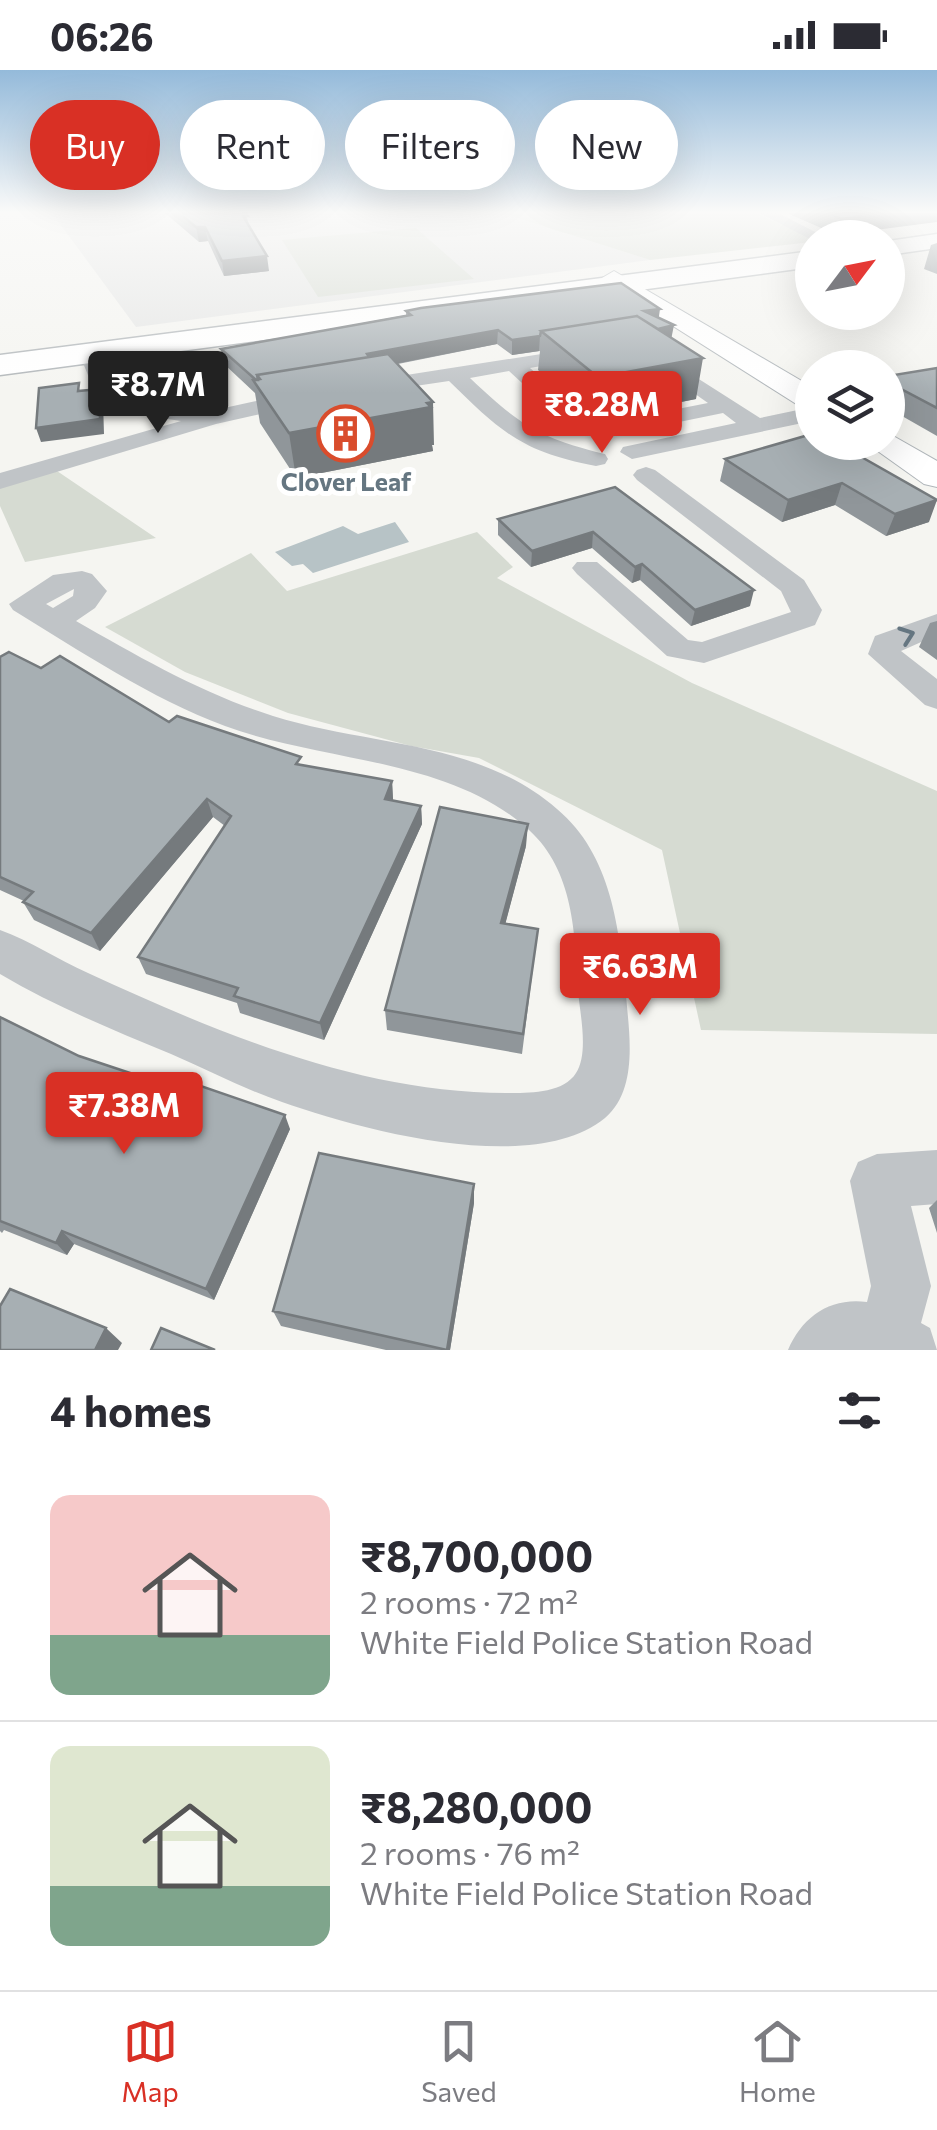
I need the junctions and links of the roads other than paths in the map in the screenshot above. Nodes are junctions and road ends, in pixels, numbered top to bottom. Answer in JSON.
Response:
{"nodes":[{"id":1,"x":686,"y":273,"type":"edge"},
{"id":2,"x":620,"y":282,"type":"junction"},
{"id":3,"x":637,"y":344,"type":"edge"},
{"id":4,"x":125,"y":348,"type":"junction"},
{"id":5,"x":602,"y":350,"type":"edge"},
{"id":6,"x":89,"y":353,"type":"junction"},
{"id":7,"x":0,"y":355,"type":"edge"},
{"id":8,"x":0,"y":365,"type":"edge"},
{"id":9,"x":504,"y":366,"type":"junction"},
{"id":10,"x":454,"y":374,"type":"junction"},
{"id":11,"x":123,"y":388,"type":"junction"},
{"id":12,"x":353,"y":389,"type":"edge"},
{"id":13,"x":795,"y":390,"type":"edge"},
{"id":14,"x":318,"y":395,"type":"edge"},
{"id":15,"x":726,"y":406,"type":"junction"},
{"id":16,"x":216,"y":416,"type":"junction"},
{"id":17,"x":548,"y":416,"type":"dead end"},
{"id":18,"x":795,"y":418,"type":"edge"},
{"id":19,"x":756,"y":426,"type":"junction"},
{"id":20,"x":905,"y":456,"type":"edge"},
{"id":21,"x":621,"y":468,"type":"junction"},
{"id":22,"x":937,"y":476,"type":"edge"},
{"id":23,"x":0,"y":481,"type":"edge"},
{"id":24,"x":588,"y":568,"type":"dead end"},
{"id":25,"x":54,"y":621,"type":"dead end"},
{"id":26,"x":937,"y":624,"type":"edge"},
{"id":27,"x":937,"y":697,"type":"edge"},
{"id":28,"x":0,"y":950,"type":"edge"},
{"id":29,"x":937,"y":1176,"type":"edge"},
{"id":30,"x":898,"y":1343,"type":"edge"},
{"id":31,"x":819,"y":1350,"type":"edge"}],
"edges":[{"from":1,"to":2,"type":"main road"},
{"from":2,"to":4,"type":"main road"},
{"from":2,"to":7,"type":"main road"},
{"from":2,"to":13,"type":"street"},
{"from":3,"to":15,"type":"street"},
{"from":4,"to":6,"type":"main road"},
{"from":4,"to":11,"type":"street"},
{"from":5,"to":9,"type":"street"},
{"from":6,"to":8,"type":"main road"},
{"from":6,"to":11,"type":"street"},
{"from":9,"to":10,"type":"street"},
{"from":9,"to":15,"type":"street"},
{"from":9,"to":17,"type":"street"},
{"from":10,"to":12,"type":"street"},
{"from":10,"to":21,"type":"street"},
{"from":11,"to":16,"type":"street"},
{"from":14,"to":16,"type":"street"},
{"from":15,"to":19,"type":"street"},
{"from":16,"to":23,"type":"street"},
{"from":18,"to":19,"type":"street"},
{"from":19,"to":21,"type":"street"},
{"from":20,"to":22,"type":"street"},
{"from":21,"to":24,"type":"street"},
{"from":25,"to":28,"type":"street"},
{"from":27,"to":26,"type":"street","one_way":true},
{"from":29,"to":30,"type":"street"},
{"from":30,"to":31,"type":"street"}]}
